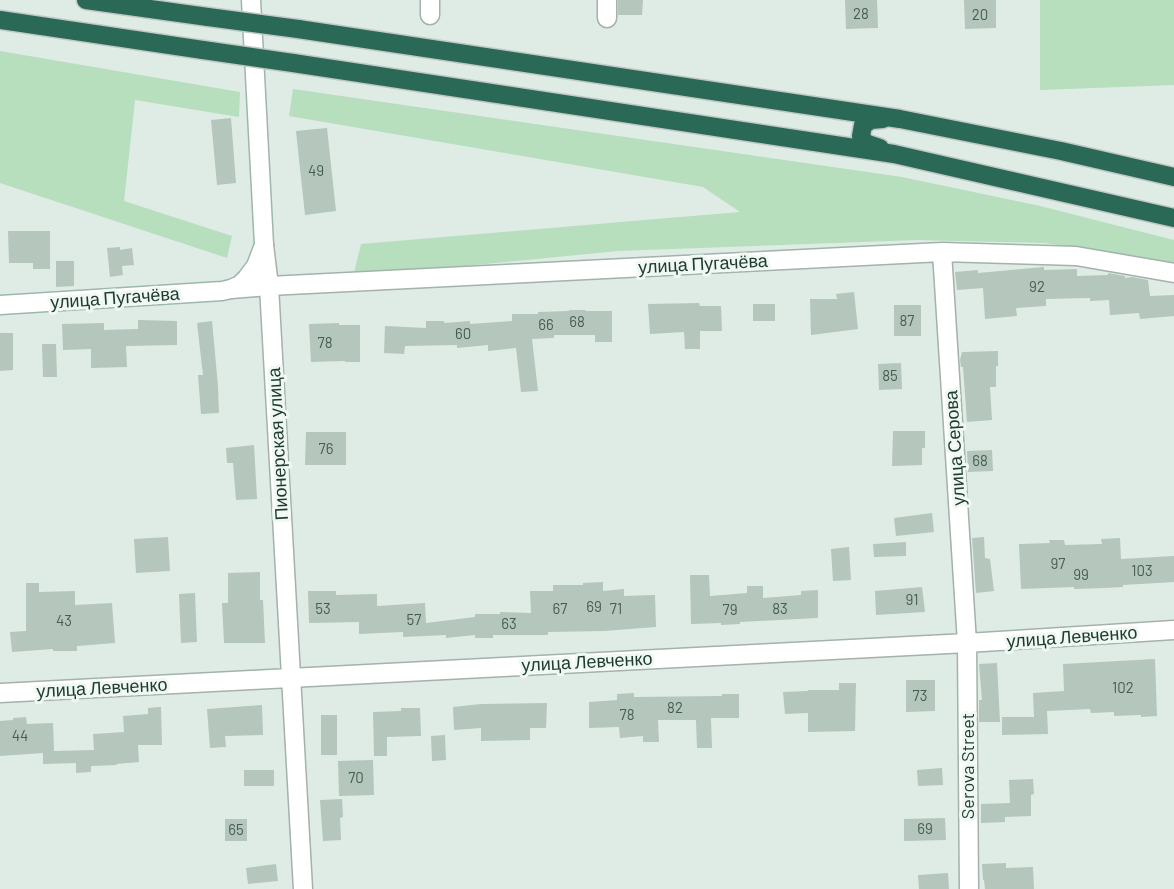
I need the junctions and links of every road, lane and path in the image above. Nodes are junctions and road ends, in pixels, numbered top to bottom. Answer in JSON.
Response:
{"nodes":[{"id":1,"x":86,"y":0,"type":"edge"},
{"id":2,"x":251,"y":0,"type":"edge"},
{"id":3,"x":0,"y":20,"type":"edge"},
{"id":4,"x":900,"y":119,"type":"junction"},
{"id":5,"x":894,"y":154,"type":"junction"},
{"id":6,"x":1174,"y":177,"type":"edge"},
{"id":7,"x":1174,"y":218,"type":"edge"},
{"id":8,"x":264,"y":245,"type":"junction"},
{"id":9,"x":942,"y":252,"type":"junction"},
{"id":10,"x":1174,"y":273,"type":"edge"},
{"id":11,"x":269,"y":285,"type":"junction"},
{"id":12,"x":231,"y":289,"type":"junction"},
{"id":13,"x":0,"y":305,"type":"edge"},
{"id":14,"x":1174,"y":630,"type":"edge"},
{"id":15,"x":967,"y":643,"type":"junction"},
{"id":16,"x":291,"y":677,"type":"junction"},
{"id":17,"x":0,"y":693,"type":"edge"},
{"id":18,"x":303,"y":889,"type":"edge"},
{"id":19,"x":969,"y":889,"type":"edge"}],
"edges":[{"from":1,"to":4,"type":"highway","bridge":true},
{"from":2,"to":8,"type":"street","name":"Пионерская улица"},
{"from":3,"to":5,"type":"highway","bridge":true},
{"from":4,"to":5,"type":"highway"},
{"from":4,"to":6,"type":"highway"},
{"from":5,"to":7,"type":"highway"},
{"from":8,"to":11,"type":"street","name":"Пионерская улица"},
{"from":8,"to":12,"type":"street"},
{"from":9,"to":10,"type":"street","name":"улица Пугачёва"},
{"from":9,"to":11,"type":"street","name":"улица Пугачёва"},
{"from":9,"to":15,"type":"street","name":"улица Серова"},
{"from":11,"to":12,"type":"street","name":"улица Пугачёва"},
{"from":11,"to":16,"type":"street","name":"Пионерская улица"},
{"from":12,"to":13,"type":"street","name":"улица Пугачёва"},
{"from":14,"to":15,"type":"street","name":"улица Левченко"},
{"from":15,"to":16,"type":"street","name":"улица Левченко"},
{"from":15,"to":19,"type":"street","name":"Serova Street"},
{"from":16,"to":17,"type":"street","name":"улица Левченко"},
{"from":16,"to":18,"type":"street","name":"Пионерская улица"}]}
